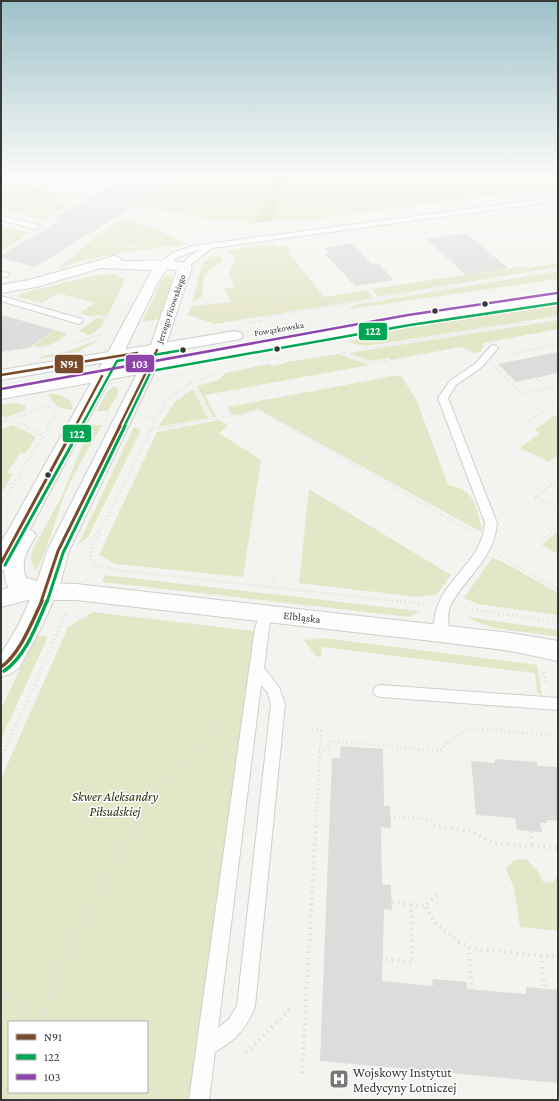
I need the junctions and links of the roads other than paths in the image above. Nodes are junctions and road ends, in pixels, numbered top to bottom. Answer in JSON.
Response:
{"nodes":[{"id":1,"x":342,"y":228,"type":"edge"},
{"id":2,"x":209,"y":248,"type":"junction"},
{"id":3,"x":163,"y":264,"type":"junction"},
{"id":4,"x":185,"y":267,"type":"junction"},
{"id":5,"x":558,"y":285,"type":"edge"},
{"id":6,"x":2,"y":287,"type":"edge"},
{"id":7,"x":558,"y":298,"type":"edge"},
{"id":8,"x":79,"y":321,"type":"dead end"},
{"id":9,"x":494,"y":348,"type":"dead end"},
{"id":10,"x":157,"y":350,"type":"junction"},
{"id":11,"x":114,"y":356,"type":"junction"},
{"id":12,"x":148,"y":367,"type":"junction"},
{"id":13,"x":1,"y":375,"type":"edge"},
{"id":14,"x":102,"y":376,"type":"junction"},
{"id":15,"x":1,"y":394,"type":"edge"},
{"id":16,"x":31,"y":507,"type":"junction"},
{"id":17,"x":1,"y":563,"type":"edge"},
{"id":18,"x":46,"y":591,"type":"junction"},
{"id":19,"x":1,"y":598,"type":"edge"},
{"id":20,"x":266,"y":613,"type":"junction"},
{"id":21,"x":441,"y":633,"type":"junction"},
{"id":22,"x":558,"y":651,"type":"edge"},
{"id":23,"x":1,"y":667,"type":"edge"},
{"id":24,"x":257,"y":670,"type":"junction"},
{"id":25,"x":380,"y":691,"type":"dead end"},
{"id":26,"x":558,"y":704,"type":"edge"},
{"id":27,"x":206,"y":1046,"type":"junction"},
{"id":28,"x":199,"y":1100,"type":"edge"}],
"edges":[{"from":1,"to":2,"type":"lane"},
{"from":2,"to":3,"type":"lane"},
{"from":2,"to":4,"type":"lane"},
{"from":3,"to":4,"type":"street","name":"Jerzego Ficowskiego"},
{"from":3,"to":6,"type":"street","name":"Jerzego Ficowskiego"},
{"from":3,"to":11,"type":"street"},
{"from":4,"to":10,"type":"street","name":"Jerzego Ficowskiego"},
{"from":5,"to":10,"type":"street","name":"Powązkowska"},
{"from":6,"to":8,"type":"lane"},
{"from":7,"to":12,"type":"street","name":"Powązkowska"},
{"from":9,"to":21,"type":"lane"},
{"from":10,"to":11,"type":"street","name":"Powązkowska"},
{"from":10,"to":12,"type":"street","name":"Jerzego Ficowskiego"},
{"from":11,"to":13,"type":"street","name":"Powązkowska"},
{"from":11,"to":14,"type":"street"},
{"from":12,"to":14,"type":"street","name":"Powązkowska"},
{"from":12,"to":18,"type":"street","name":"Jerzego Ficowskiego"},
{"from":14,"to":15,"type":"street","name":"Powązkowska"},
{"from":14,"to":16,"type":"street"},
{"from":16,"to":17,"type":"street"},
{"from":16,"to":18,"type":"street"},
{"from":18,"to":19,"type":"street"},
{"from":18,"to":20,"type":"street","name":"Elbląska"},
{"from":18,"to":23,"type":"street","name":"Jerzego Ficowskiego"},
{"from":20,"to":21,"type":"street","name":"Elbląska"},
{"from":20,"to":24,"type":"lane"},
{"from":21,"to":22,"type":"street","name":"Elbląska"},
{"from":24,"to":27,"type":"lane"},
{"from":24,"to":27,"type":"lane"},
{"from":25,"to":26,"type":"lane"},
{"from":27,"to":28,"type":"lane"}]}
